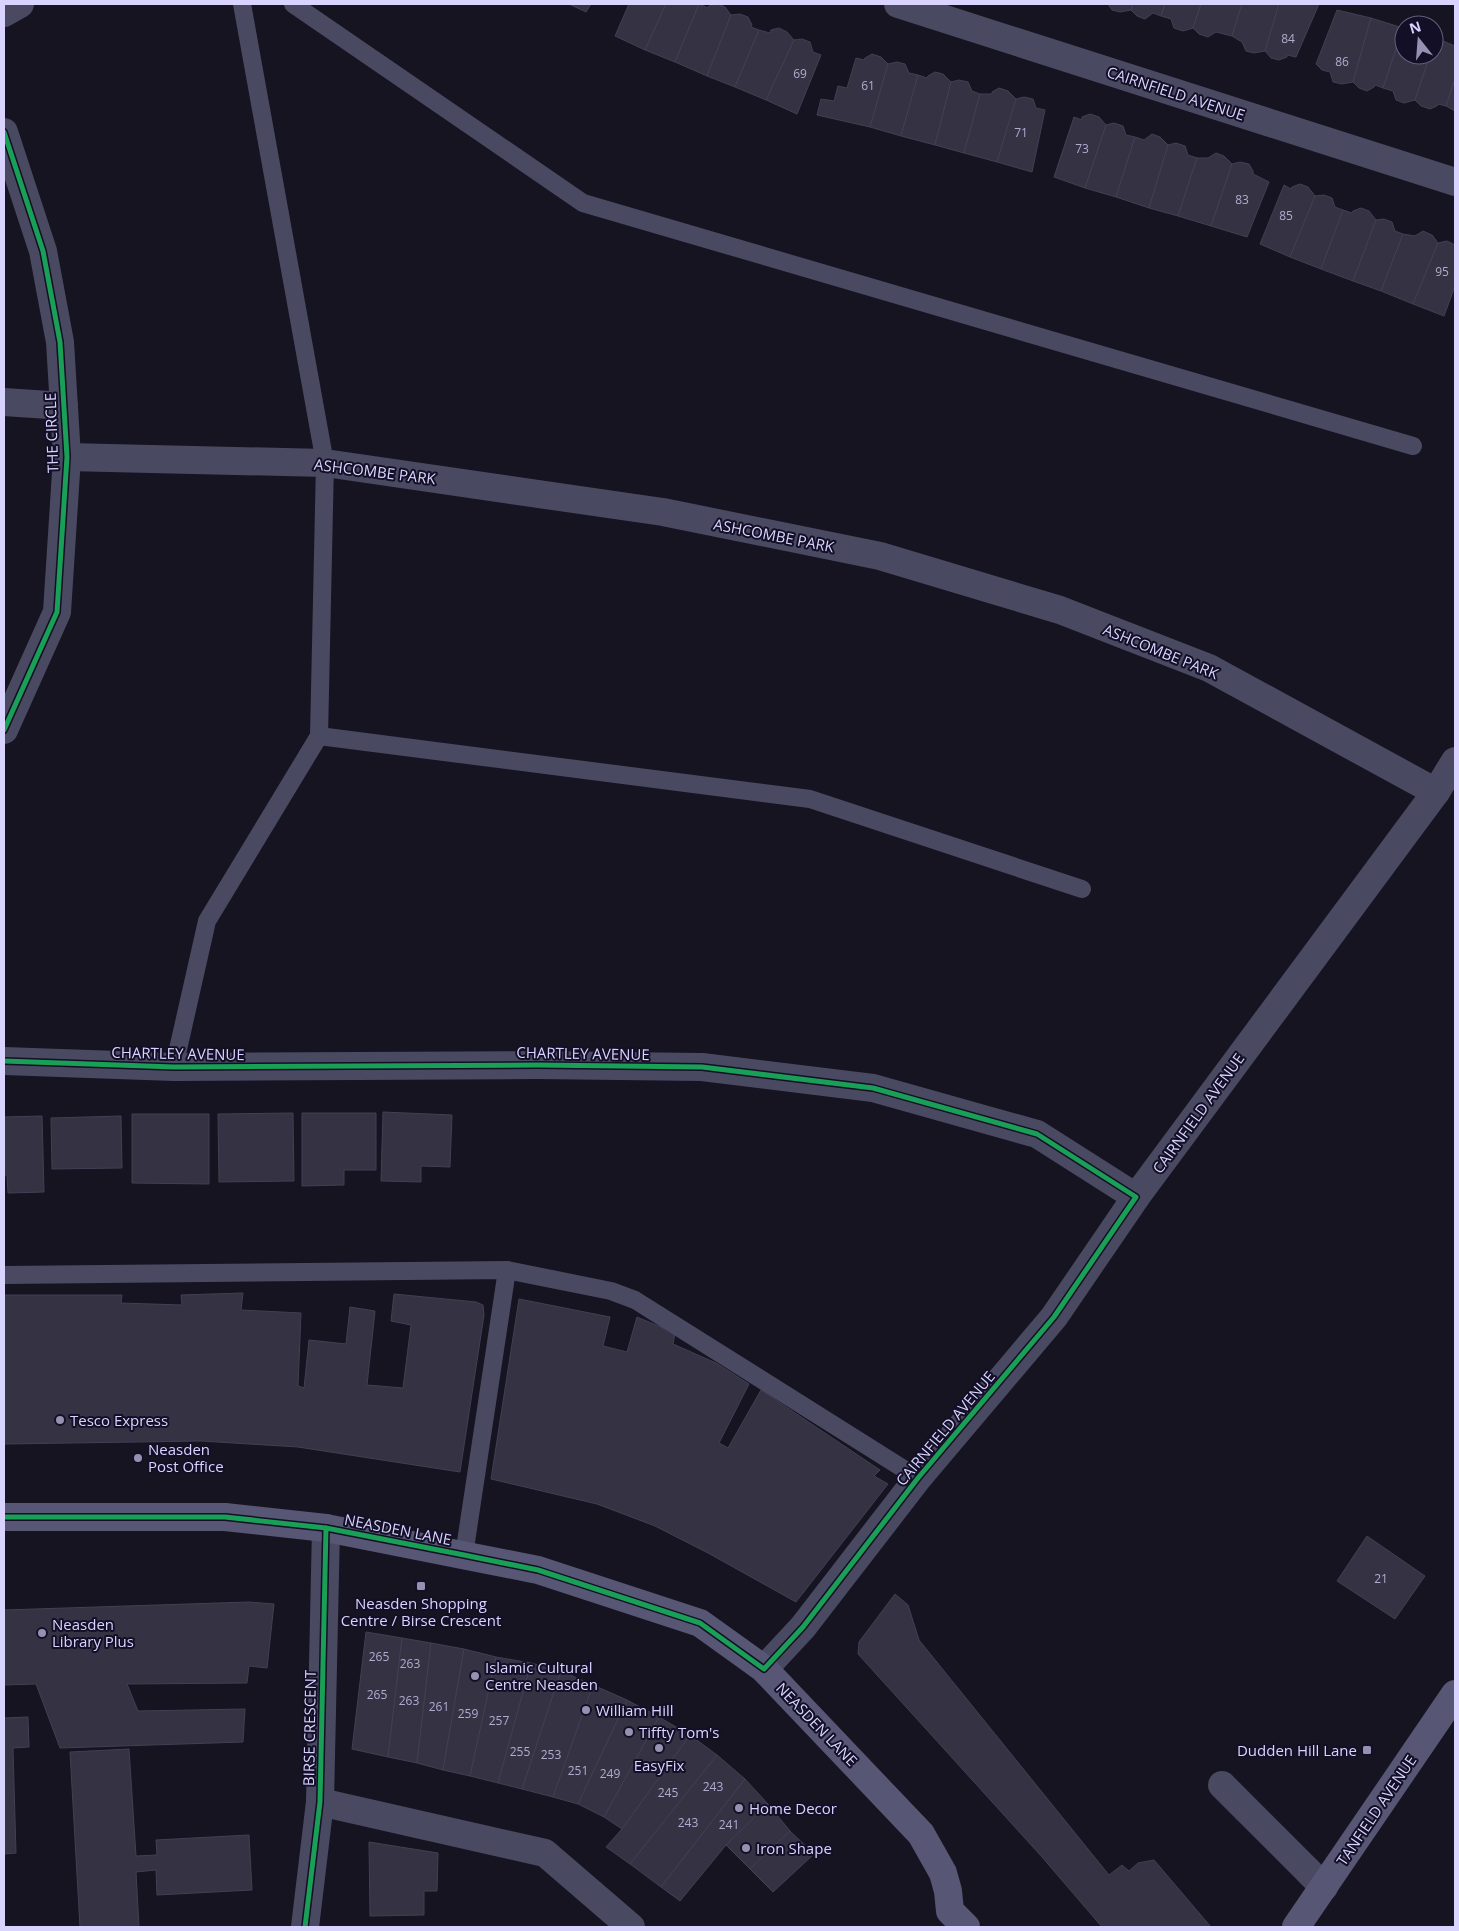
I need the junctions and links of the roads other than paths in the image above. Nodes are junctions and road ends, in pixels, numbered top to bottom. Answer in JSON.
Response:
{"nodes":[{"id":1,"x":20,"y":4,"type":"edge"},
{"id":2,"x":242,"y":4,"type":"edge"},
{"id":3,"x":293,"y":4,"type":"edge"},
{"id":4,"x":898,"y":4,"type":"edge"},
{"id":5,"x":4,"y":13,"type":"edge"},
{"id":6,"x":4,"y":132,"type":"edge"},
{"id":7,"x":1455,"y":182,"type":"edge"},
{"id":8,"x":4,"y":402,"type":"edge"},
{"id":9,"x":64,"y":406,"type":"junction"},
{"id":10,"x":1413,"y":446,"type":"dead end"},
{"id":11,"x":66,"y":456,"type":"junction"},
{"id":12,"x":324,"y":463,"type":"junction"},
{"id":13,"x":4,"y":730,"type":"edge"},
{"id":14,"x":319,"y":736,"type":"junction"},
{"id":15,"x":1455,"y":761,"type":"edge"},
{"id":16,"x":1436,"y":792,"type":"junction"},
{"id":17,"x":1082,"y":889,"type":"dead end"},
{"id":18,"x":4,"y":1062,"type":"edge"},
{"id":19,"x":174,"y":1067,"type":"junction"},
{"id":20,"x":1136,"y":1197,"type":"junction"},
{"id":21,"x":507,"y":1270,"type":"junction"},
{"id":22,"x":4,"y":1275,"type":"edge"},
{"id":23,"x":918,"y":1478,"type":"junction"},
{"id":24,"x":4,"y":1518,"type":"edge"},
{"id":25,"x":326,"y":1528,"type":"junction"},
{"id":26,"x":464,"y":1555,"type":"junction"},
{"id":27,"x":764,"y":1669,"type":"junction"},
{"id":28,"x":1455,"y":1694,"type":"edge"},
{"id":29,"x":1222,"y":1785,"type":"dead end"},
{"id":30,"x":320,"y":1802,"type":"junction"},
{"id":31,"x":1324,"y":1887,"type":"junction"},
{"id":32,"x":952,"y":1922,"type":"edge"},
{"id":33,"x":304,"y":1927,"type":"edge"},
{"id":34,"x":631,"y":1927,"type":"edge"},
{"id":35,"x":1296,"y":1927,"type":"edge"}],
"edges":[{"from":1,"to":5,"type":"street"},
{"from":2,"to":12,"type":"lane"},
{"from":3,"to":10,"type":"lane"},
{"from":4,"to":7,"type":"street","name":"CAIRNFIELD AVENUE"},
{"from":6,"to":9,"type":"street","name":"THE CIRCLE"},
{"from":8,"to":9,"type":"street"},
{"from":9,"to":11,"type":"street","name":"THE CIRCLE"},
{"from":11,"to":12,"type":"street","name":"ASHCOMBE PARK"},
{"from":11,"to":13,"type":"street","name":"THE CIRCLE"},
{"from":12,"to":14,"type":"lane"},
{"from":12,"to":16,"type":"street","name":"ASHCOMBE PARK"},
{"from":14,"to":17,"type":"lane"},
{"from":14,"to":19,"type":"lane"},
{"from":15,"to":16,"type":"street","name":"CAIRNFIELD AVENUE"},
{"from":16,"to":20,"type":"street","name":"CAIRNFIELD AVENUE"},
{"from":18,"to":19,"type":"street","name":"CHARTLEY AVENUE"},
{"from":19,"to":20,"type":"street","name":"CHARTLEY AVENUE"},
{"from":20,"to":23,"type":"street","name":"CAIRNFIELD AVENUE"},
{"from":21,"to":22,"type":"lane"},
{"from":21,"to":23,"type":"lane"},
{"from":21,"to":26,"type":"lane"},
{"from":23,"to":27,"type":"street","name":"CAIRNFIELD AVENUE"},
{"from":24,"to":25,"type":"street","name":"NEASDEN LANE"},
{"from":25,"to":26,"type":"street","name":"NEASDEN LANE"},
{"from":25,"to":30,"type":"street","name":"BIRSE CRESCENT"},
{"from":26,"to":27,"type":"street","name":"NEASDEN LANE"},
{"from":27,"to":32,"type":"street","name":"NEASDEN LANE"},
{"from":28,"to":31,"type":"street","name":"TANFIELD AVENUE"},
{"from":29,"to":31,"type":"street"},
{"from":30,"to":33,"type":"street","name":"BIRSE CRESCENT"},
{"from":30,"to":34,"type":"street"},
{"from":31,"to":35,"type":"street","name":"TANFIELD AVENUE"}]}
